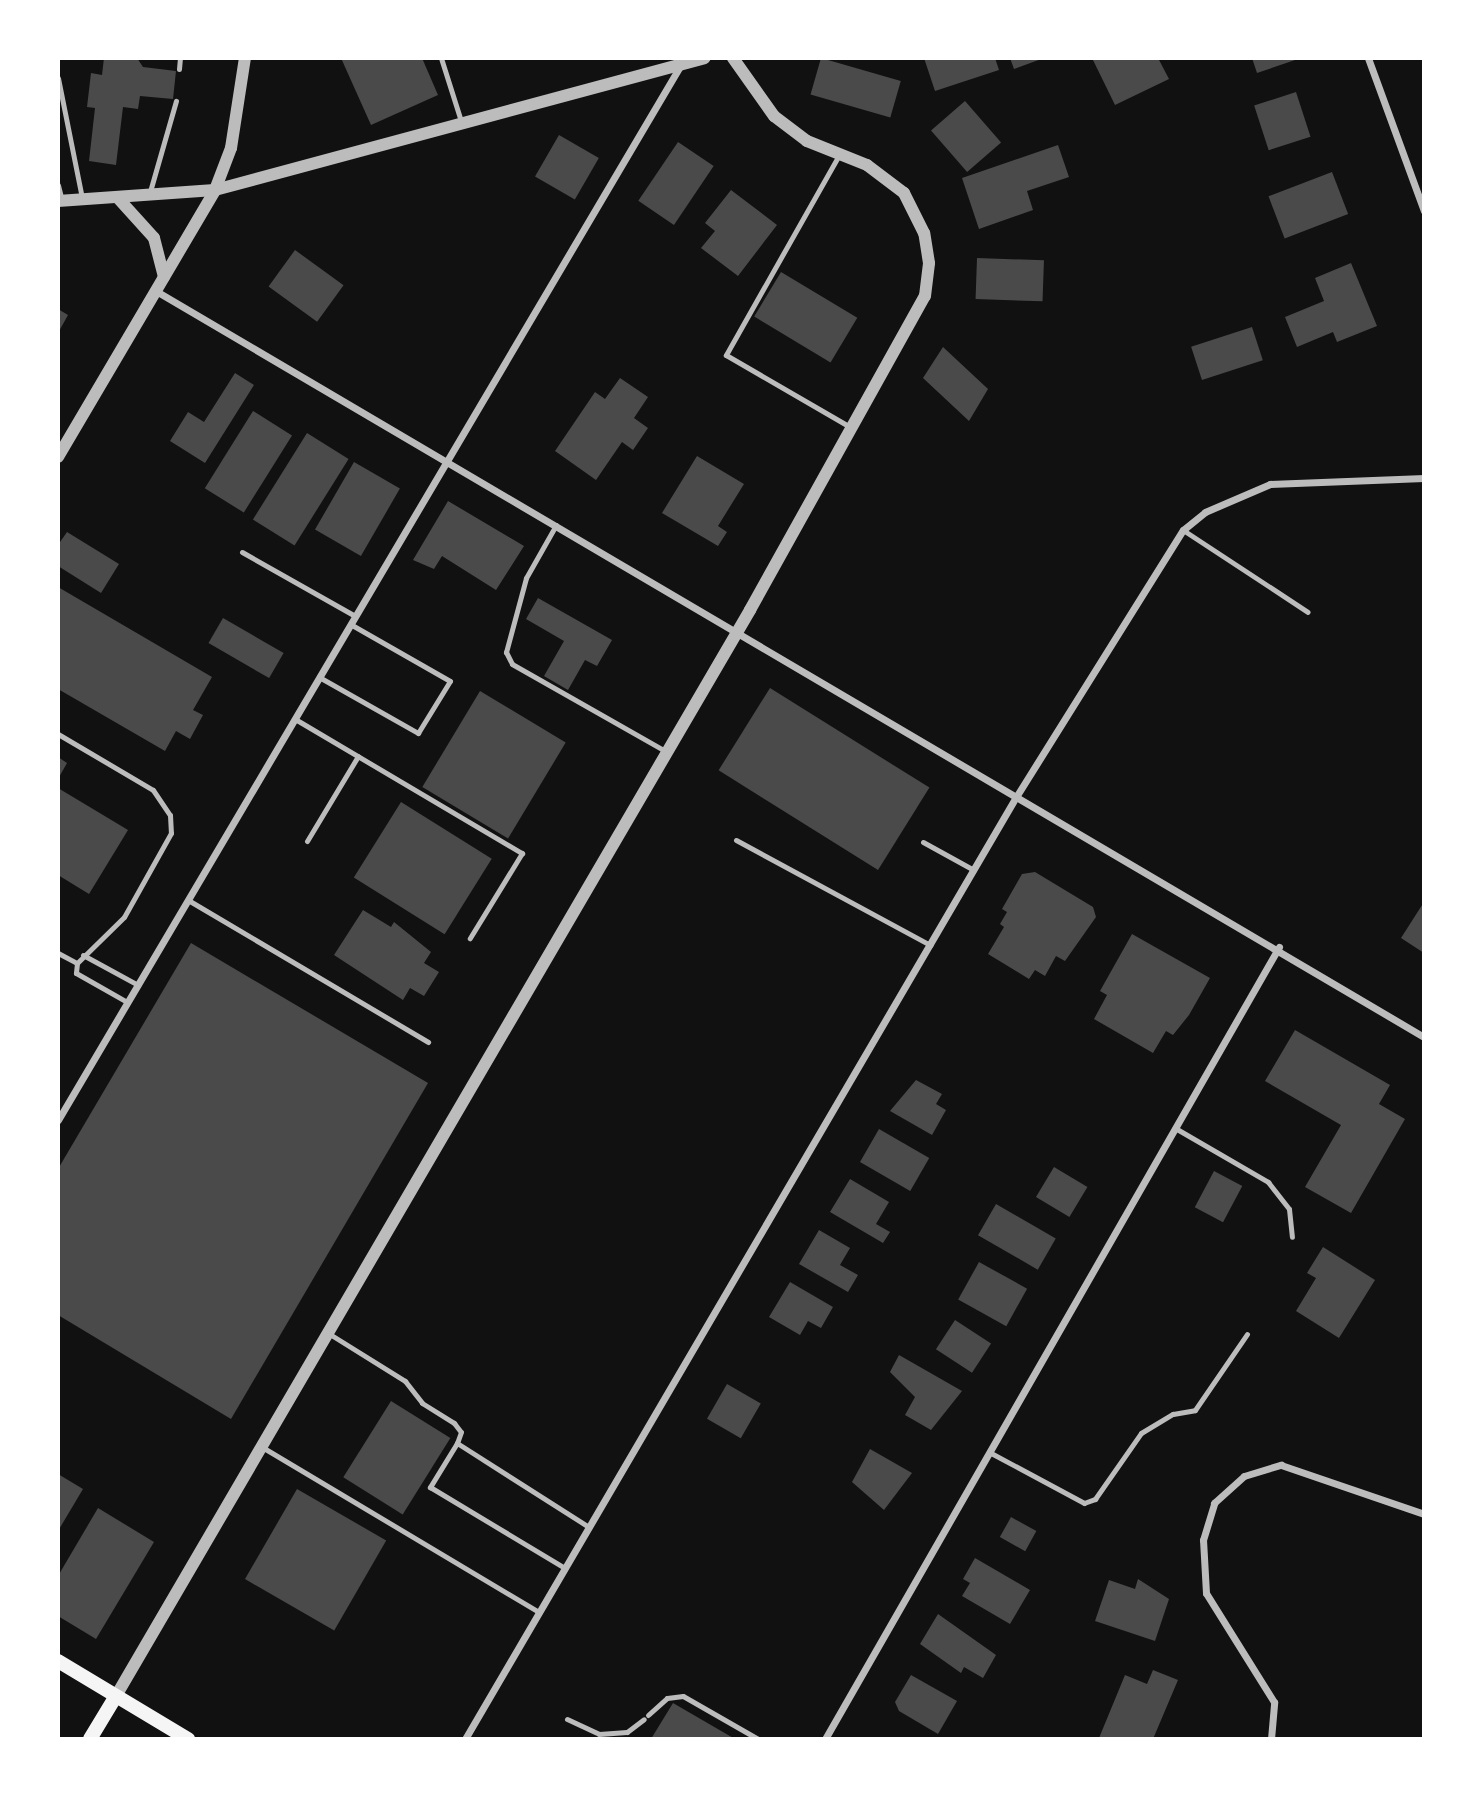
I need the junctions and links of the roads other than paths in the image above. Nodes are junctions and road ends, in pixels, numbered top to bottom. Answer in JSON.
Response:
{"nodes":[{"id":1,"x":180,"y":58,"type":"edge"},
{"id":2,"x":245,"y":58,"type":"edge"},
{"id":3,"x":441,"y":58,"type":"edge"},
{"id":4,"x":705,"y":58,"type":"edge"},
{"id":5,"x":733,"y":58,"type":"edge"},
{"id":6,"x":1368,"y":58,"type":"edge"},
{"id":7,"x":681,"y":64,"type":"junction"},
{"id":8,"x":179,"y":69,"type":"dead end"},
{"id":9,"x":58,"y":78,"type":"edge"},
{"id":10,"x":176,"y":101,"type":"dead end"},
{"id":11,"x":462,"y":124,"type":"junction"},
{"id":12,"x":839,"y":155,"type":"junction"},
{"id":13,"x":58,"y":185,"type":"edge"},
{"id":14,"x":215,"y":190,"type":"junction"},
{"id":15,"x":149,"y":195,"type":"junction"},
{"id":16,"x":117,"y":197,"type":"junction"},
{"id":17,"x":83,"y":200,"type":"junction"},
{"id":18,"x":60,"y":201,"type":"edge"},
{"id":19,"x":1424,"y":211,"type":"edge"},
{"id":20,"x":164,"y":277,"type":"junction"},
{"id":21,"x":156,"y":291,"type":"junction"},
{"id":22,"x":853,"y":429,"type":"junction"},
{"id":23,"x":58,"y":457,"type":"edge"},
{"id":24,"x":447,"y":461,"type":"junction"},
{"id":25,"x":1424,"y":478,"type":"edge"},
{"id":26,"x":556,"y":525,"type":"junction"},
{"id":27,"x":1183,"y":530,"type":"junction"},
{"id":28,"x":242,"y":552,"type":"dead end"},
{"id":29,"x":1308,"y":612,"type":"dead end"},
{"id":30,"x":355,"y":616,"type":"junction"},
{"id":31,"x":351,"y":624,"type":"junction"},
{"id":32,"x":737,"y":631,"type":"junction"},
{"id":33,"x":319,"y":677,"type":"junction"},
{"id":34,"x":295,"y":719,"type":"junction"},
{"id":35,"x":58,"y":734,"type":"edge"},
{"id":36,"x":667,"y":752,"type":"junction"},
{"id":37,"x":358,"y":756,"type":"junction"},
{"id":38,"x":1016,"y":797,"type":"junction"},
{"id":39,"x":736,"y":840,"type":"dead end"},
{"id":40,"x":307,"y":841,"type":"dead end"},
{"id":41,"x":923,"y":842,"type":"dead end"},
{"id":42,"x":974,"y":870,"type":"junction"},
{"id":43,"x":188,"y":900,"type":"junction"},
{"id":44,"x":470,"y":938,"type":"dead end"},
{"id":45,"x":930,"y":945,"type":"junction"},
{"id":46,"x":1279,"y":947,"type":"junction"},
{"id":47,"x":58,"y":953,"type":"edge"},
{"id":48,"x":83,"y":955,"type":"junction"},
{"id":49,"x":77,"y":964,"type":"junction"},
{"id":50,"x":138,"y":985,"type":"junction"},
{"id":51,"x":127,"y":1002,"type":"junction"},
{"id":52,"x":1424,"y":1037,"type":"edge"},
{"id":53,"x":428,"y":1042,"type":"dead end"},
{"id":54,"x":58,"y":1120,"type":"edge"},
{"id":55,"x":1175,"y":1128,"type":"junction"},
{"id":56,"x":1292,"y":1237,"type":"dead end"},
{"id":57,"x":328,"y":1333,"type":"junction"},
{"id":58,"x":1247,"y":1334,"type":"dead end"},
{"id":59,"x":457,"y":1443,"type":"junction"},
{"id":60,"x":262,"y":1447,"type":"junction"},
{"id":61,"x":989,"y":1452,"type":"junction"},
{"id":62,"x":1424,"y":1514,"type":"edge"},
{"id":63,"x":589,"y":1527,"type":"junction"},
{"id":64,"x":565,"y":1568,"type":"junction"},
{"id":65,"x":539,"y":1612,"type":"junction"},
{"id":66,"x":58,"y":1661,"type":"edge"},
{"id":67,"x":116,"y":1696,"type":"junction"},
{"id":68,"x":567,"y":1719,"type":"dead end"},
{"id":69,"x":90,"y":1739,"type":"edge"},
{"id":70,"x":185,"y":1739,"type":"edge"},
{"id":71,"x":465,"y":1739,"type":"edge"},
{"id":72,"x":758,"y":1739,"type":"edge"},
{"id":73,"x":825,"y":1739,"type":"edge"},
{"id":74,"x":1271,"y":1739,"type":"edge"}],
"edges":[{"from":1,"to":8,"type":"lane"},
{"from":2,"to":14,"type":"street"},
{"from":3,"to":11,"type":"lane"},
{"from":4,"to":7,"type":"street"},
{"from":5,"to":12,"type":"street"},
{"from":6,"to":19,"type":"street"},
{"from":7,"to":11,"type":"street"},
{"from":7,"to":24,"type":"street"},
{"from":9,"to":17,"type":"lane"},
{"from":10,"to":15,"type":"lane"},
{"from":11,"to":14,"type":"street"},
{"from":12,"to":22,"type":"street"},
{"from":12,"to":22,"type":"lane"},
{"from":13,"to":18,"type":"lane"},
{"from":14,"to":15,"type":"street"},
{"from":14,"to":20,"type":"street"},
{"from":15,"to":16,"type":"street"},
{"from":16,"to":17,"type":"street"},
{"from":16,"to":20,"type":"street"},
{"from":17,"to":18,"type":"street"},
{"from":20,"to":21,"type":"street"},
{"from":21,"to":23,"type":"street"},
{"from":21,"to":24,"type":"street"},
{"from":22,"to":32,"type":"street"},
{"from":24,"to":26,"type":"street"},
{"from":24,"to":30,"type":"street"},
{"from":25,"to":27,"type":"street"},
{"from":26,"to":32,"type":"street"},
{"from":26,"to":36,"type":"lane"},
{"from":27,"to":29,"type":"lane"},
{"from":27,"to":38,"type":"street"},
{"from":28,"to":30,"type":"lane"},
{"from":30,"to":31,"type":"street"},
{"from":31,"to":33,"type":"street"},
{"from":31,"to":33,"type":"lane"},
{"from":32,"to":36,"type":"street"},
{"from":32,"to":38,"type":"street"},
{"from":33,"to":34,"type":"street"},
{"from":34,"to":37,"type":"lane"},
{"from":34,"to":43,"type":"street"},
{"from":35,"to":48,"type":"lane"},
{"from":36,"to":57,"type":"street"},
{"from":37,"to":40,"type":"lane"},
{"from":37,"to":44,"type":"lane"},
{"from":38,"to":42,"type":"street"},
{"from":38,"to":46,"type":"street"},
{"from":39,"to":45,"type":"lane"},
{"from":41,"to":42,"type":"lane"},
{"from":42,"to":45,"type":"street"},
{"from":43,"to":50,"type":"street"},
{"from":43,"to":53,"type":"lane"},
{"from":45,"to":63,"type":"street"},
{"from":46,"to":52,"type":"street"},
{"from":46,"to":55,"type":"street"},
{"from":47,"to":49,"type":"lane"},
{"from":48,"to":49,"type":"lane"},
{"from":48,"to":50,"type":"lane"},
{"from":49,"to":51,"type":"lane"},
{"from":50,"to":51,"type":"street"},
{"from":51,"to":54,"type":"street"},
{"from":55,"to":56,"type":"lane"},
{"from":55,"to":61,"type":"street"},
{"from":57,"to":59,"type":"lane"},
{"from":57,"to":60,"type":"street"},
{"from":58,"to":61,"type":"lane"},
{"from":59,"to":63,"type":"lane"},
{"from":59,"to":64,"type":"lane"},
{"from":60,"to":65,"type":"lane"},
{"from":60,"to":67,"type":"street"},
{"from":61,"to":73,"type":"street"},
{"from":62,"to":74,"type":"street"},
{"from":63,"to":64,"type":"street"},
{"from":64,"to":65,"type":"street"},
{"from":65,"to":71,"type":"street"},
{"from":66,"to":67,"type":"main road"},
{"from":67,"to":69,"type":"main road"},
{"from":67,"to":70,"type":"main road"},
{"from":68,"to":72,"type":"lane"}]}
